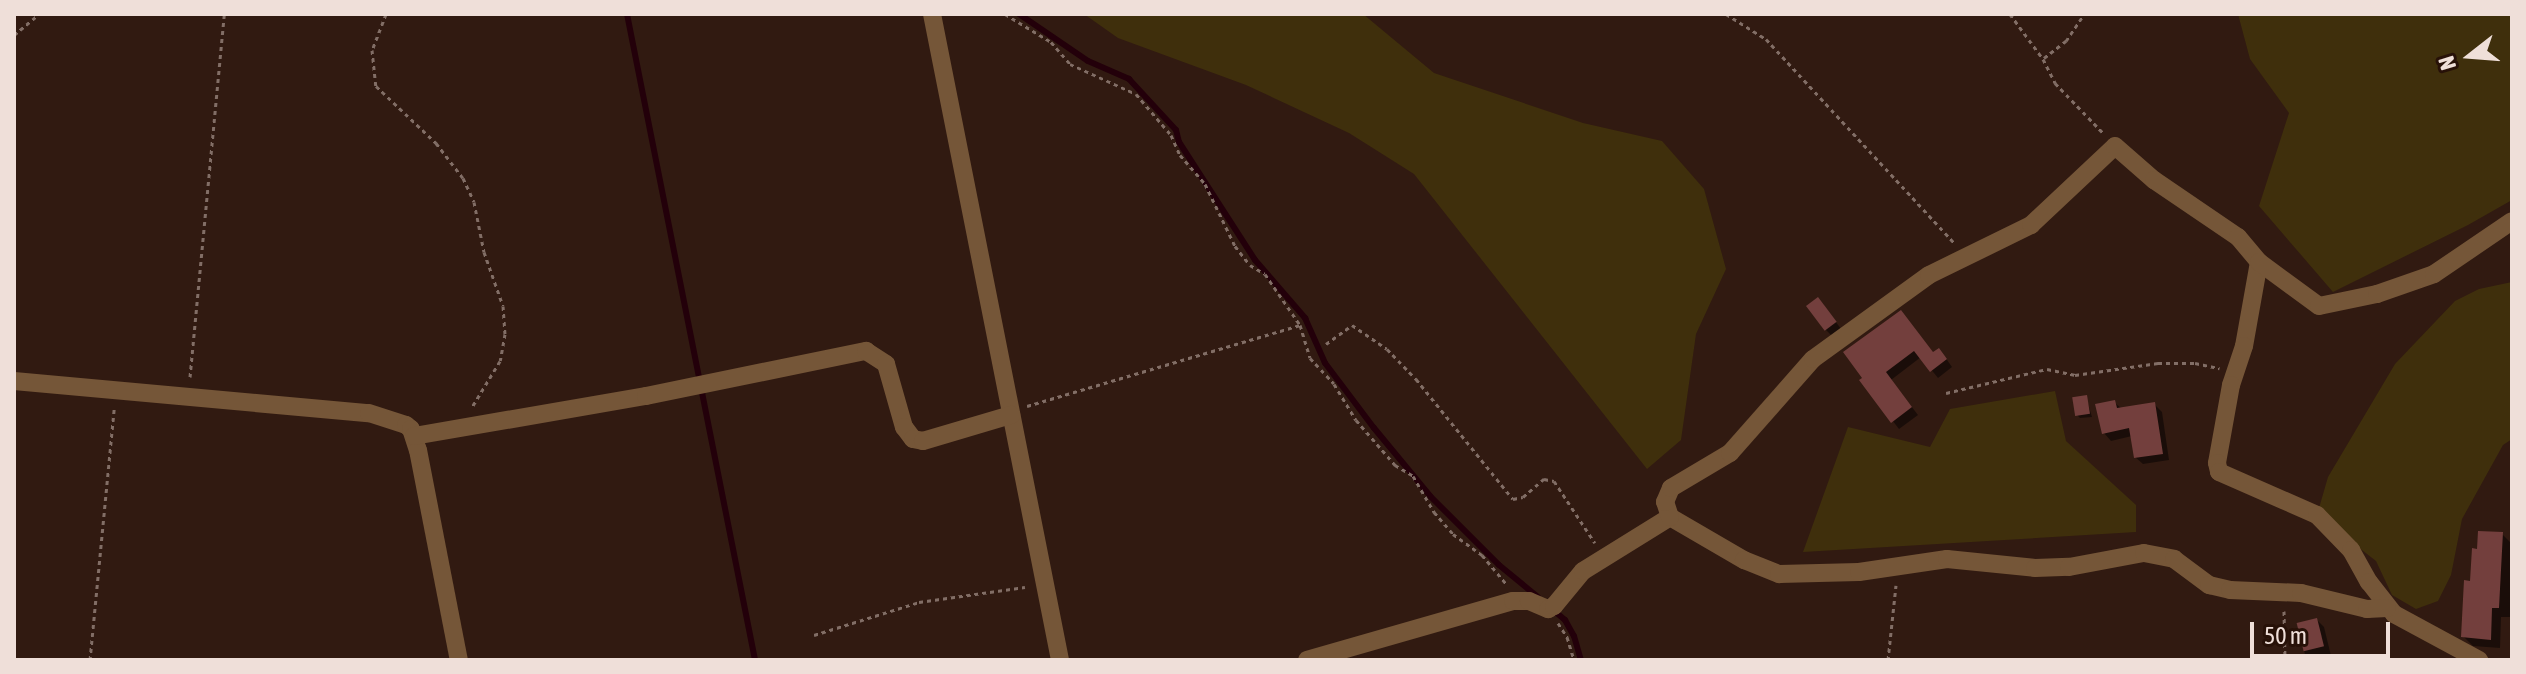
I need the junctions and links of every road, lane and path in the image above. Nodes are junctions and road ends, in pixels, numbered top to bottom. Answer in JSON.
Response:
{"nodes":[{"id":1,"x":39,"y":14,"type":"edge"},
{"id":2,"x":224,"y":14,"type":"edge"},
{"id":3,"x":386,"y":14,"type":"edge"},
{"id":4,"x":932,"y":14,"type":"edge"},
{"id":5,"x":1005,"y":14,"type":"edge"},
{"id":6,"x":1726,"y":14,"type":"edge"},
{"id":7,"x":2010,"y":14,"type":"edge"},
{"id":8,"x":2084,"y":14,"type":"edge"},
{"id":9,"x":14,"y":35,"type":"edge"},
{"id":10,"x":2043,"y":59,"type":"junction"},
{"id":11,"x":2113,"y":147,"type":"junction"},
{"id":12,"x":2512,"y":221,"type":"edge"},
{"id":13,"x":1968,"y":257,"type":"junction"},
{"id":14,"x":2259,"y":262,"type":"junction"},
{"id":15,"x":1300,"y":325,"type":"junction"},
{"id":16,"x":1326,"y":344,"type":"dead end"},
{"id":17,"x":2235,"y":371,"type":"junction"},
{"id":18,"x":14,"y":381,"type":"edge"},
{"id":19,"x":115,"y":389,"type":"junction"},
{"id":20,"x":1946,"y":393,"type":"dead end"},
{"id":21,"x":188,"y":397,"type":"junction"},
{"id":22,"x":1011,"y":415,"type":"junction"},
{"id":23,"x":458,"y":427,"type":"junction"},
{"id":24,"x":414,"y":436,"type":"junction"},
{"id":25,"x":1670,"y":517,"type":"junction"},
{"id":26,"x":1604,"y":556,"type":"junction"},
{"id":27,"x":1898,"y":565,"type":"junction"},
{"id":28,"x":1045,"y":584,"type":"junction"},
{"id":29,"x":2285,"y":591,"type":"junction"},
{"id":30,"x":1519,"y":600,"type":"junction"},
{"id":31,"x":2387,"y":608,"type":"junction"},
{"id":32,"x":1548,"y":609,"type":"junction"},
{"id":33,"x":814,"y":635,"type":"dead end"},
{"id":34,"x":90,"y":660,"type":"edge"},
{"id":35,"x":459,"y":660,"type":"edge"},
{"id":36,"x":1060,"y":660,"type":"edge"},
{"id":37,"x":1307,"y":660,"type":"edge"},
{"id":38,"x":1574,"y":660,"type":"edge"},
{"id":39,"x":1888,"y":660,"type":"edge"},
{"id":40,"x":2285,"y":660,"type":"edge"},
{"id":41,"x":2479,"y":660,"type":"edge"}],
"edges":[{"from":1,"to":9,"type":"path"},
{"from":2,"to":21,"type":"path"},
{"from":3,"to":23,"type":"path"},
{"from":4,"to":22,"type":"street"},
{"from":5,"to":15,"type":"path"},
{"from":6,"to":13,"type":"path"},
{"from":7,"to":10,"type":"path"},
{"from":8,"to":10,"type":"path"},
{"from":10,"to":11,"type":"path"},
{"from":11,"to":13,"type":"street"},
{"from":11,"to":14,"type":"street"},
{"from":12,"to":14,"type":"street"},
{"from":13,"to":25,"type":"street"},
{"from":14,"to":17,"type":"street"},
{"from":15,"to":22,"type":"path"},
{"from":15,"to":30,"type":"path"},
{"from":16,"to":26,"type":"path"},
{"from":17,"to":20,"type":"path"},
{"from":17,"to":31,"type":"street"},
{"from":18,"to":19,"type":"street"},
{"from":19,"to":21,"type":"street"},
{"from":19,"to":34,"type":"path"},
{"from":21,"to":24,"type":"street"},
{"from":22,"to":23,"type":"street"},
{"from":22,"to":28,"type":"street"},
{"from":23,"to":24,"type":"street"},
{"from":24,"to":35,"type":"street"},
{"from":25,"to":26,"type":"street"},
{"from":25,"to":27,"type":"street"},
{"from":26,"to":32,"type":"street"},
{"from":27,"to":29,"type":"street"},
{"from":27,"to":39,"type":"path"},
{"from":28,"to":33,"type":"path"},
{"from":28,"to":36,"type":"street"},
{"from":29,"to":31,"type":"street"},
{"from":29,"to":40,"type":"path"},
{"from":30,"to":32,"type":"street"},
{"from":30,"to":37,"type":"street"},
{"from":31,"to":41,"type":"street"},
{"from":32,"to":38,"type":"path"}]}
